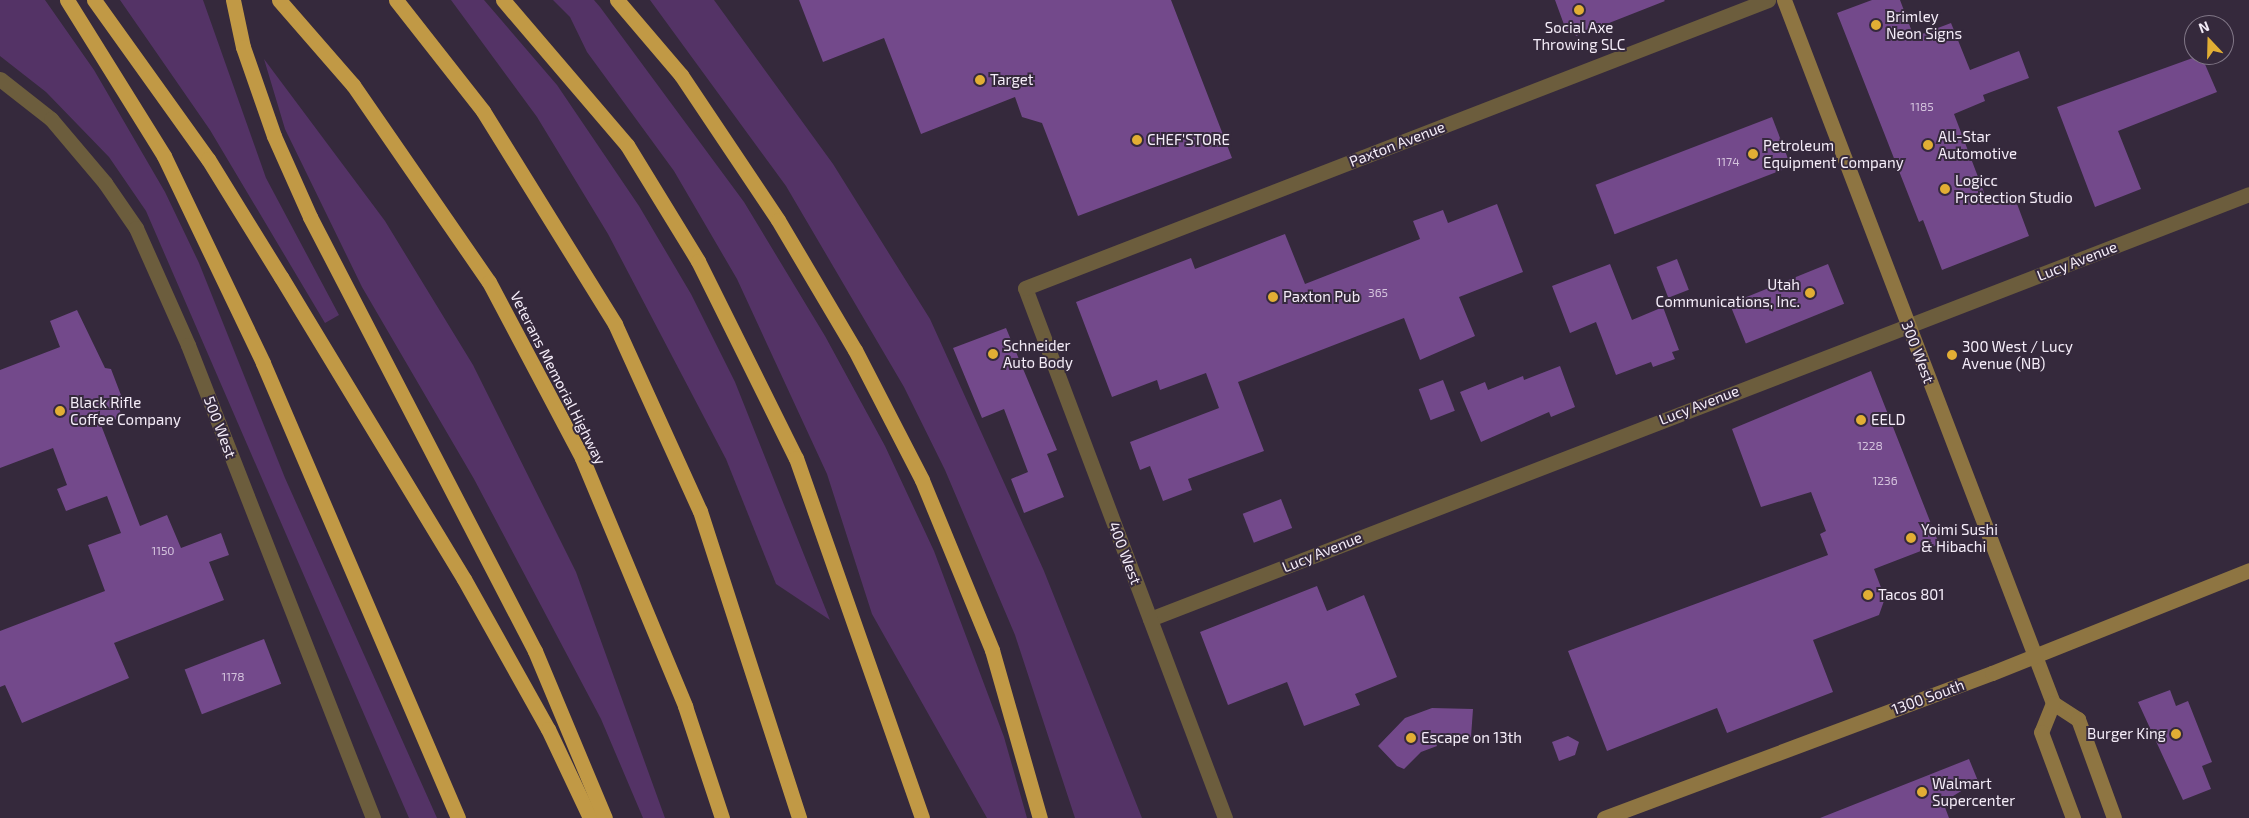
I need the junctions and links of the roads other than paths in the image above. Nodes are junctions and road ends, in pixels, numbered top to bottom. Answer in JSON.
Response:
{"nodes":[{"id":1,"x":67,"y":0,"type":"edge"},
{"id":2,"x":94,"y":0,"type":"edge"},
{"id":3,"x":233,"y":0,"type":"edge"},
{"id":4,"x":279,"y":0,"type":"edge"},
{"id":5,"x":396,"y":0,"type":"edge"},
{"id":6,"x":503,"y":0,"type":"edge"},
{"id":7,"x":617,"y":0,"type":"edge"},
{"id":8,"x":1768,"y":0,"type":"edge"},
{"id":9,"x":1784,"y":0,"type":"edge"},
{"id":10,"x":0,"y":79,"type":"edge"},
{"id":11,"x":2249,"y":194,"type":"edge"},
{"id":12,"x":1025,"y":288,"type":"joint"},
{"id":13,"x":1908,"y":326,"type":"junction"},
{"id":14,"x":2249,"y":570,"type":"edge"},
{"id":15,"x":1150,"y":619,"type":"junction"},
{"id":16,"x":2035,"y":656,"type":"junction"},
{"id":17,"x":2053,"y":703,"type":"junction"},
{"id":18,"x":373,"y":818,"type":"edge"},
{"id":19,"x":458,"y":818,"type":"edge"},
{"id":20,"x":590,"y":818,"type":"edge"},
{"id":21,"x":605,"y":818,"type":"edge"},
{"id":22,"x":722,"y":818,"type":"edge"},
{"id":23,"x":799,"y":818,"type":"edge"},
{"id":24,"x":922,"y":818,"type":"edge"},
{"id":25,"x":1040,"y":818,"type":"edge"},
{"id":26,"x":1225,"y":818,"type":"edge"},
{"id":27,"x":1604,"y":818,"type":"edge"},
{"id":28,"x":2072,"y":818,"type":"edge"},
{"id":29,"x":2114,"y":818,"type":"edge"}],
"edges":[{"from":1,"to":19,"type":"highway"},
{"from":2,"to":20,"type":"highway"},
{"from":3,"to":21,"type":"highway"},
{"from":4,"to":22,"type":"highway","name":"Veterans Memorial Highway"},
{"from":5,"to":23,"type":"highway"},
{"from":6,"to":24,"type":"highway"},
{"from":7,"to":25,"type":"highway"},
{"from":8,"to":12,"type":"street","name":"Paxton Avenue"},
{"from":9,"to":13,"type":"main road","name":"300 West"},
{"from":10,"to":18,"type":"street","name":"500 West"},
{"from":11,"to":13,"type":"street","name":"Lucy Avenue"},
{"from":12,"to":15,"type":"street","name":"400 West"},
{"from":13,"to":15,"type":"street","name":"Lucy Avenue"},
{"from":13,"to":16,"type":"main road","name":"300 West"},
{"from":14,"to":16,"type":"main road","name":"1300 South"},
{"from":15,"to":26,"type":"street","name":"400 West"},
{"from":16,"to":17,"type":"main road","name":"300 West"},
{"from":16,"to":27,"type":"main road","name":"1300 South"},
{"from":17,"to":28,"type":"main road"},
{"from":17,"to":29,"type":"main road"}]}
